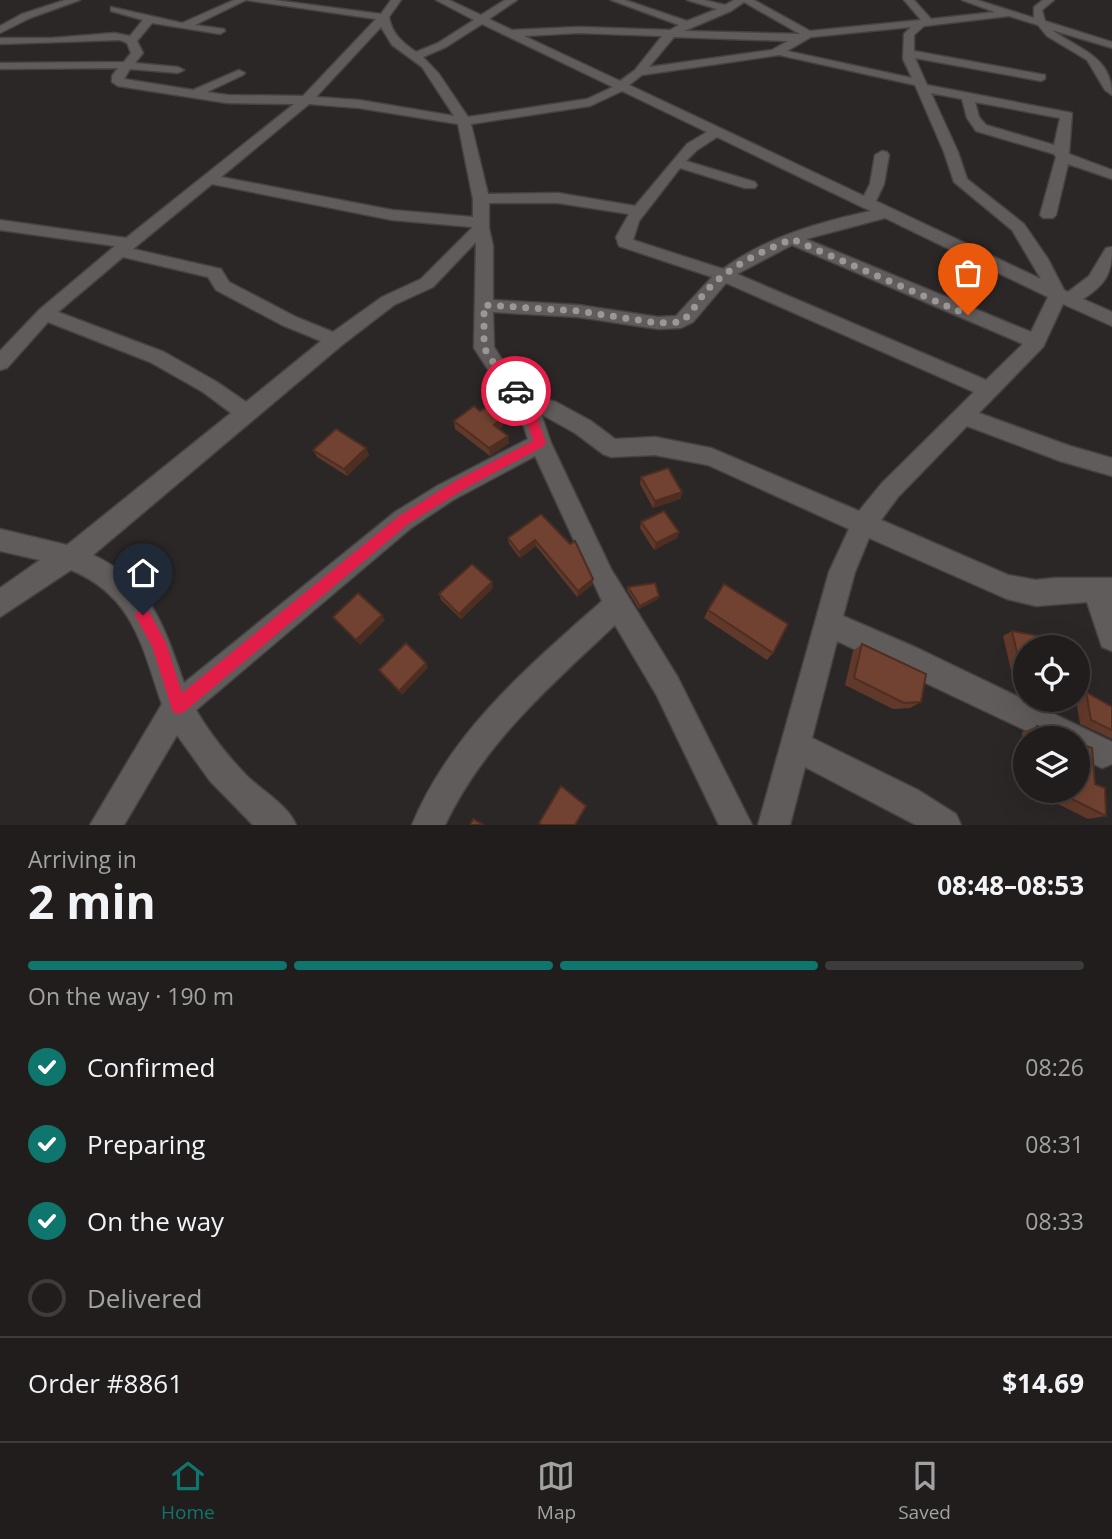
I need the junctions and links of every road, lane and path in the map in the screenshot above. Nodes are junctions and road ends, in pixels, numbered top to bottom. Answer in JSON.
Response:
{"nodes":[{"id":1,"x":132,"y":0,"type":"edge"},
{"id":2,"x":242,"y":0,"type":"edge"},
{"id":3,"x":251,"y":0,"type":"edge"},
{"id":4,"x":442,"y":0,"type":"edge"},
{"id":5,"x":512,"y":0,"type":"edge"},
{"id":6,"x":616,"y":0,"type":"edge"},
{"id":7,"x":649,"y":0,"type":"edge"},
{"id":8,"x":692,"y":0,"type":"edge"},
{"id":9,"x":741,"y":0,"type":"edge"},
{"id":10,"x":747,"y":0,"type":"edge"},
{"id":11,"x":908,"y":0,"type":"edge"},
{"id":12,"x":967,"y":0,"type":"edge"},
{"id":13,"x":67,"y":1,"type":"edge"},
{"id":14,"x":1041,"y":2,"type":"edge"},
{"id":15,"x":390,"y":9,"type":"edge"},
{"id":16,"x":728,"y":9,"type":"junction"},
{"id":17,"x":639,"y":10,"type":"junction"},
{"id":18,"x":1012,"y":13,"type":"junction"},
{"id":19,"x":149,"y":20,"type":"junction"},
{"id":20,"x":481,"y":20,"type":"junction"},
{"id":21,"x":1038,"y":20,"type":"junction"},
{"id":22,"x":925,"y":23,"type":"junction"},
{"id":23,"x":186,"y":25,"type":"junction"},
{"id":24,"x":688,"y":25,"type":"junction"},
{"id":25,"x":0,"y":30,"type":"edge"},
{"id":26,"x":220,"y":31,"type":"dead end"},
{"id":27,"x":510,"y":33,"type":"junction"},
{"id":28,"x":669,"y":35,"type":"junction"},
{"id":29,"x":804,"y":36,"type":"junction"},
{"id":30,"x":0,"y":41,"type":"edge"},
{"id":31,"x":132,"y":41,"type":"junction"},
{"id":32,"x":1112,"y":45,"type":"edge"},
{"id":33,"x":778,"y":52,"type":"junction"},
{"id":34,"x":908,"y":53,"type":"junction"},
{"id":35,"x":416,"y":56,"type":"junction"},
{"id":36,"x":129,"y":64,"type":"junction"},
{"id":37,"x":0,"y":66,"type":"edge"},
{"id":38,"x":178,"y":70,"type":"dead end"},
{"id":39,"x":639,"y":72,"type":"junction"},
{"id":40,"x":239,"y":73,"type":"dead end"},
{"id":41,"x":1041,"y":77,"type":"dead end"},
{"id":42,"x":921,"y":85,"type":"junction"},
{"id":43,"x":622,"y":86,"type":"junction"},
{"id":44,"x":1112,"y":91,"type":"edge"},
{"id":45,"x":194,"y":94,"type":"junction"},
{"id":46,"x":967,"y":95,"type":"junction"},
{"id":47,"x":306,"y":100,"type":"junction"},
{"id":48,"x":464,"y":121,"type":"junction"},
{"id":49,"x":717,"y":131,"type":"junction"},
{"id":50,"x":1062,"y":154,"type":"junction"},
{"id":51,"x":882,"y":155,"type":"dead end"},
{"id":52,"x":677,"y":163,"type":"junction"},
{"id":53,"x":1112,"y":175,"type":"edge"},
{"id":54,"x":211,"y":179,"type":"junction"},
{"id":55,"x":750,"y":185,"type":"dead end"},
{"id":56,"x":481,"y":199,"type":"junction"},
{"id":57,"x":867,"y":204,"type":"junction"},
{"id":58,"x":639,"y":211,"type":"junction"},
{"id":59,"x":886,"y":213,"type":"junction"},
{"id":60,"x":1048,"y":215,"type":"dead end"},
{"id":61,"x":0,"y":225,"type":"edge"},
{"id":62,"x":482,"y":225,"type":"junction"},
{"id":63,"x":792,"y":239,"type":"junction"},
{"id":64,"x":123,"y":247,"type":"junction"},
{"id":65,"x":1112,"y":252,"type":"edge"},
{"id":66,"x":724,"y":275,"type":"junction"},
{"id":67,"x":1063,"y":297,"type":"junction"},
{"id":68,"x":484,"y":305,"type":"junction"},
{"id":69,"x":46,"y":314,"type":"junction"},
{"id":70,"x":1112,"y":320,"type":"edge"},
{"id":71,"x":335,"y":340,"type":"junction"},
{"id":72,"x":1036,"y":342,"type":"junction"},
{"id":73,"x":0,"y":363,"type":"edge"},
{"id":74,"x":988,"y":389,"type":"junction"},
{"id":75,"x":526,"y":402,"type":"junction"},
{"id":76,"x":248,"y":414,"type":"junction"},
{"id":77,"x":964,"y":416,"type":"junction"},
{"id":78,"x":540,"y":443,"type":"junction"},
{"id":79,"x":1112,"y":467,"type":"edge"},
{"id":80,"x":862,"y":526,"type":"junction"},
{"id":81,"x":0,"y":540,"type":"edge"},
{"id":82,"x":70,"y":558,"type":"junction"},
{"id":83,"x":1104,"y":590,"type":"edge"},
{"id":84,"x":0,"y":604,"type":"edge"},
{"id":85,"x":617,"y":605,"type":"junction"},
{"id":86,"x":828,"y":623,"type":"junction"},
{"id":87,"x":1112,"y":637,"type":"edge"},
{"id":88,"x":178,"y":706,"type":"junction"},
{"id":89,"x":1048,"y":726,"type":"edge"},
{"id":90,"x":795,"y":746,"type":"junction"},
{"id":91,"x":106,"y":825,"type":"edge"},
{"id":92,"x":280,"y":825,"type":"edge"},
{"id":93,"x":428,"y":825,"type":"edge"},
{"id":94,"x":736,"y":825,"type":"edge"},
{"id":95,"x":774,"y":825,"type":"edge"},
{"id":96,"x":945,"y":825,"type":"edge"}],
"edges":[{"from":1,"to":19,"type":"street"},
{"from":2,"to":23,"type":"street"},
{"from":3,"to":15,"type":"street"},
{"from":4,"to":20,"type":"street"},
{"from":5,"to":20,"type":"street"},
{"from":6,"to":17,"type":"street"},
{"from":7,"to":17,"type":"street"},
{"from":8,"to":16,"type":"street"},
{"from":9,"to":16,"type":"street"},
{"from":10,"to":29,"type":"street"},
{"from":11,"to":22,"type":"street"},
{"from":12,"to":18,"type":"street"},
{"from":13,"to":25,"type":"street"},
{"from":14,"to":21,"type":"street"},
{"from":15,"to":35,"type":"street"},
{"from":15,"to":47,"type":"street"},
{"from":16,"to":24,"type":"street"},
{"from":17,"to":24,"type":"street"},
{"from":18,"to":21,"type":"street"},
{"from":18,"to":22,"type":"street"},
{"from":19,"to":23,"type":"street"},
{"from":19,"to":31,"type":"street"},
{"from":20,"to":27,"type":"street"},
{"from":20,"to":35,"type":"street"},
{"from":21,"to":32,"type":"street"},
{"from":21,"to":44,"type":"street"},
{"from":22,"to":29,"type":"street"},
{"from":22,"to":34,"type":"street"},
{"from":23,"to":26,"type":"street"},
{"from":24,"to":28,"type":"street"},
{"from":27,"to":28,"type":"street"},
{"from":27,"to":43,"type":"street"},
{"from":28,"to":29,"type":"street"},
{"from":28,"to":39,"type":"street"},
{"from":29,"to":33,"type":"street"},
{"from":30,"to":31,"type":"street"},
{"from":31,"to":36,"type":"street"},
{"from":33,"to":39,"type":"street"},
{"from":33,"to":42,"type":"street"},
{"from":34,"to":41,"type":"street"},
{"from":34,"to":42,"type":"street"},
{"from":35,"to":48,"type":"street"},
{"from":36,"to":37,"type":"street"},
{"from":36,"to":38,"type":"street"},
{"from":36,"to":45,"type":"street"},
{"from":39,"to":43,"type":"street"},
{"from":40,"to":45,"type":"street"},
{"from":42,"to":46,"type":"street"},
{"from":42,"to":67,"type":"street"},
{"from":43,"to":48,"type":"street"},
{"from":43,"to":49,"type":"street"},
{"from":45,"to":47,"type":"street"},
{"from":46,"to":50,"type":"street"},
{"from":46,"to":50,"type":"street"},
{"from":47,"to":48,"type":"street"},
{"from":47,"to":54,"type":"street"},
{"from":48,"to":56,"type":"street"},
{"from":49,"to":52,"type":"street"},
{"from":49,"to":57,"type":"street"},
{"from":50,"to":53,"type":"street"},
{"from":50,"to":60,"type":"street"},
{"from":51,"to":57,"type":"street"},
{"from":52,"to":55,"type":"street"},
{"from":52,"to":58,"type":"street"},
{"from":54,"to":62,"type":"street"},
{"from":54,"to":64,"type":"street"},
{"from":56,"to":58,"type":"street"},
{"from":56,"to":62,"type":"street"},
{"from":57,"to":59,"type":"street"},
{"from":58,"to":66,"type":"street"},
{"from":59,"to":63,"type":"street"},
{"from":59,"to":67,"type":"street"},
{"from":61,"to":64,"type":"street"},
{"from":62,"to":68,"type":"street"},
{"from":62,"to":71,"type":"street"},
{"from":63,"to":66,"type":"street"},
{"from":63,"to":72,"type":"street"},
{"from":64,"to":69,"type":"street"},
{"from":64,"to":71,"type":"street"},
{"from":65,"to":67,"type":"street"},
{"from":66,"to":68,"type":"street"},
{"from":66,"to":74,"type":"street"},
{"from":67,"to":70,"type":"street"},
{"from":67,"to":72,"type":"street"},
{"from":68,"to":75,"type":"street"},
{"from":69,"to":73,"type":"street"},
{"from":69,"to":76,"type":"street"},
{"from":71,"to":76,"type":"street"},
{"from":72,"to":74,"type":"street"},
{"from":74,"to":77,"type":"street"},
{"from":75,"to":78,"type":"street"},
{"from":75,"to":80,"type":"street"},
{"from":76,"to":82,"type":"street"},
{"from":77,"to":79,"type":"street"},
{"from":77,"to":80,"type":"street"},
{"from":78,"to":85,"type":"street"},
{"from":78,"to":88,"type":"street"},
{"from":80,"to":83,"type":"street"},
{"from":80,"to":86,"type":"street"},
{"from":81,"to":82,"type":"street"},
{"from":82,"to":84,"type":"street"},
{"from":82,"to":88,"type":"street"},
{"from":83,"to":87,"type":"street"},
{"from":85,"to":93,"type":"street"},
{"from":85,"to":94,"type":"street"},
{"from":86,"to":89,"type":"street"},
{"from":86,"to":90,"type":"street"},
{"from":88,"to":91,"type":"street"},
{"from":88,"to":92,"type":"street"},
{"from":90,"to":95,"type":"street"},
{"from":90,"to":96,"type":"street"}]}
